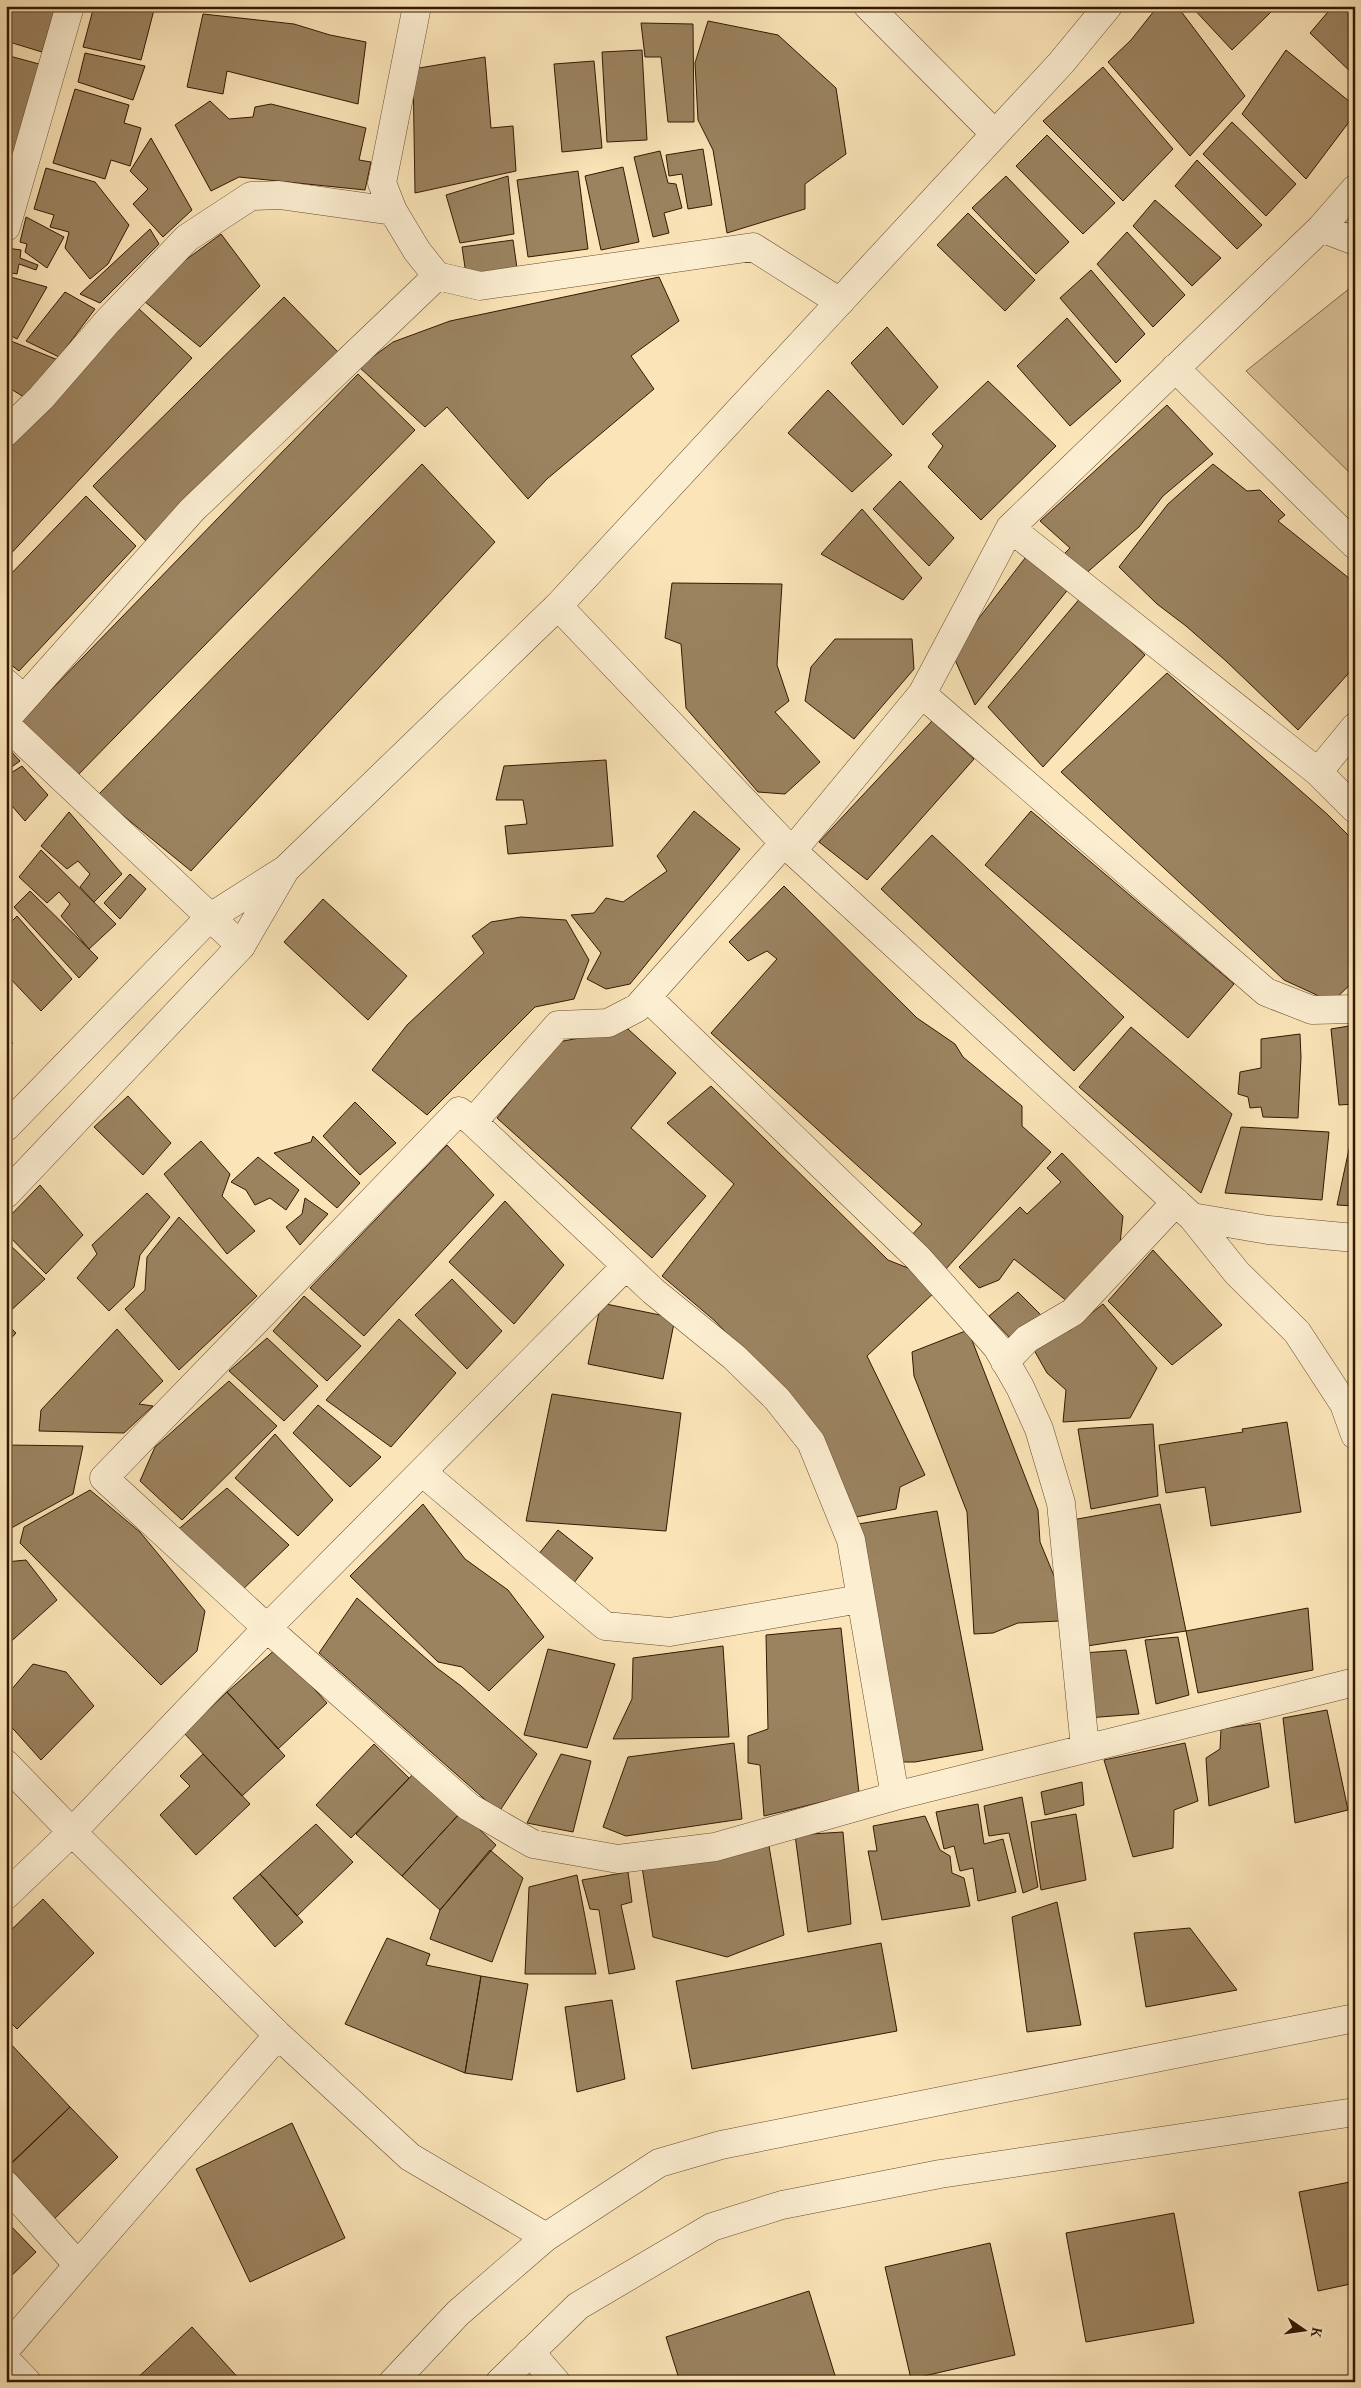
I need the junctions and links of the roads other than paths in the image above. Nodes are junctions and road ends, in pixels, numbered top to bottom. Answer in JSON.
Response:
{"nodes":[{"id":1,"x":70,"y":6,"type":"edge"},
{"id":2,"x":417,"y":6,"type":"edge"},
{"id":3,"x":868,"y":6,"type":"edge"},
{"id":4,"x":1108,"y":6,"type":"edge"},
{"id":5,"x":995,"y":134,"type":"junction"},
{"id":6,"x":13,"y":186,"type":"edge"},
{"id":7,"x":1355,"y":189,"type":"edge"},
{"id":8,"x":394,"y":211,"type":"junction"},
{"id":9,"x":6,"y":227,"type":"edge"},
{"id":10,"x":1321,"y":228,"type":"junction"},
{"id":11,"x":1355,"y":241,"type":"edge"},
{"id":12,"x":437,"y":276,"type":"junction"},
{"id":13,"x":840,"y":302,"type":"junction"},
{"id":14,"x":1176,"y":368,"type":"junction"},
{"id":15,"x":6,"y":432,"type":"edge"},
{"id":16,"x":1010,"y":528,"type":"junction"},
{"id":17,"x":1355,"y":545,"type":"edge"},
{"id":18,"x":558,"y":606,"type":"junction"},
{"id":19,"x":922,"y":694,"type":"junction"},
{"id":20,"x":12,"y":700,"type":"edge"},
{"id":21,"x":6,"y":725,"type":"edge"},
{"id":22,"x":1355,"y":727,"type":"edge"},
{"id":23,"x":1318,"y":772,"type":"junction"},
{"id":24,"x":1355,"y":809,"type":"edge"},
{"id":25,"x":788,"y":846,"type":"junction"},
{"id":26,"x":286,"y":868,"type":"junction"},
{"id":27,"x":209,"y":918,"type":"junction"},
{"id":28,"x":241,"y":946,"type":"junction"},
{"id":29,"x":647,"y":997,"type":"junction"},
{"id":30,"x":1355,"y":1009,"type":"edge"},
{"id":31,"x":473,"y":1122,"type":"junction"},
{"id":32,"x":6,"y":1127,"type":"edge"},
{"id":33,"x":6,"y":1194,"type":"edge"},
{"id":34,"x":1184,"y":1209,"type":"junction"},
{"id":35,"x":1355,"y":1238,"type":"edge"},
{"id":36,"x":626,"y":1266,"type":"junction"},
{"id":37,"x":1005,"y":1362,"type":"junction"},
{"id":38,"x":1355,"y":1434,"type":"edge"},
{"id":39,"x":422,"y":1472,"type":"junction"},
{"id":40,"x":860,"y":1598,"type":"junction"},
{"id":41,"x":267,"y":1628,"type":"junction"},
{"id":42,"x":1355,"y":1682,"type":"edge"},
{"id":43,"x":1085,"y":1748,"type":"junction"},
{"id":44,"x":6,"y":1764,"type":"edge"},
{"id":45,"x":896,"y":1796,"type":"junction"},
{"id":46,"x":72,"y":1832,"type":"junction"},
{"id":47,"x":6,"y":1895,"type":"edge"},
{"id":48,"x":1355,"y":2018,"type":"edge"},
{"id":49,"x":278,"y":2035,"type":"junction"},
{"id":50,"x":1355,"y":2112,"type":"edge"},
{"id":51,"x":6,"y":2185,"type":"edge"},
{"id":52,"x":546,"y":2237,"type":"junction"},
{"id":53,"x":78,"y":2265,"type":"junction"},
{"id":54,"x":6,"y":2349,"type":"edge"},
{"id":55,"x":530,"y":2352,"type":"junction"},
{"id":56,"x":6,"y":2360,"type":"edge"},
{"id":57,"x":27,"y":2382,"type":"edge"},
{"id":58,"x":393,"y":2382,"type":"edge"},
{"id":59,"x":500,"y":2382,"type":"edge"},
{"id":60,"x":556,"y":2382,"type":"edge"}],
"edges":[{"from":1,"to":6,"type":"street"},
{"from":2,"to":8,"type":"street"},
{"from":3,"to":5,"type":"street"},
{"from":4,"to":5,"type":"street"},
{"from":5,"to":13,"type":"street"},
{"from":6,"to":9,"type":"street"},
{"from":7,"to":10,"type":"street"},
{"from":8,"to":12,"type":"street"},
{"from":8,"to":15,"type":"street"},
{"from":10,"to":11,"type":"street"},
{"from":10,"to":14,"type":"street"},
{"from":12,"to":13,"type":"street"},
{"from":12,"to":20,"type":"street"},
{"from":13,"to":18,"type":"street"},
{"from":14,"to":16,"type":"street"},
{"from":14,"to":17,"type":"street"},
{"from":16,"to":19,"type":"street"},
{"from":16,"to":23,"type":"street"},
{"from":18,"to":25,"type":"street"},
{"from":18,"to":26,"type":"street"},
{"from":19,"to":25,"type":"street"},
{"from":19,"to":30,"type":"street"},
{"from":21,"to":27,"type":"street"},
{"from":22,"to":23,"type":"street"},
{"from":23,"to":24,"type":"street"},
{"from":25,"to":29,"type":"street"},
{"from":25,"to":34,"type":"street"},
{"from":26,"to":27,"type":"street"},
{"from":26,"to":28,"type":"street"},
{"from":27,"to":28,"type":"street"},
{"from":27,"to":32,"type":"street"},
{"from":28,"to":33,"type":"street"},
{"from":29,"to":31,"type":"street"},
{"from":29,"to":37,"type":"street"},
{"from":31,"to":36,"type":"street"},
{"from":31,"to":41,"type":"street"},
{"from":34,"to":35,"type":"street"},
{"from":34,"to":37,"type":"street"},
{"from":34,"to":38,"type":"street"},
{"from":36,"to":39,"type":"street"},
{"from":36,"to":40,"type":"street"},
{"from":37,"to":43,"type":"street"},
{"from":39,"to":40,"type":"street"},
{"from":39,"to":41,"type":"street"},
{"from":40,"to":45,"type":"street"},
{"from":41,"to":45,"type":"street"},
{"from":41,"to":46,"type":"street"},
{"from":42,"to":43,"type":"street"},
{"from":43,"to":45,"type":"street"},
{"from":44,"to":46,"type":"street"},
{"from":46,"to":47,"type":"street"},
{"from":46,"to":49,"type":"street"},
{"from":48,"to":52,"type":"street"},
{"from":49,"to":52,"type":"street"},
{"from":49,"to":53,"type":"street"},
{"from":50,"to":55,"type":"street"},
{"from":51,"to":53,"type":"street"},
{"from":52,"to":58,"type":"street"},
{"from":53,"to":54,"type":"street"},
{"from":55,"to":59,"type":"street"},
{"from":55,"to":60,"type":"street"},
{"from":56,"to":57,"type":"street"}]}
